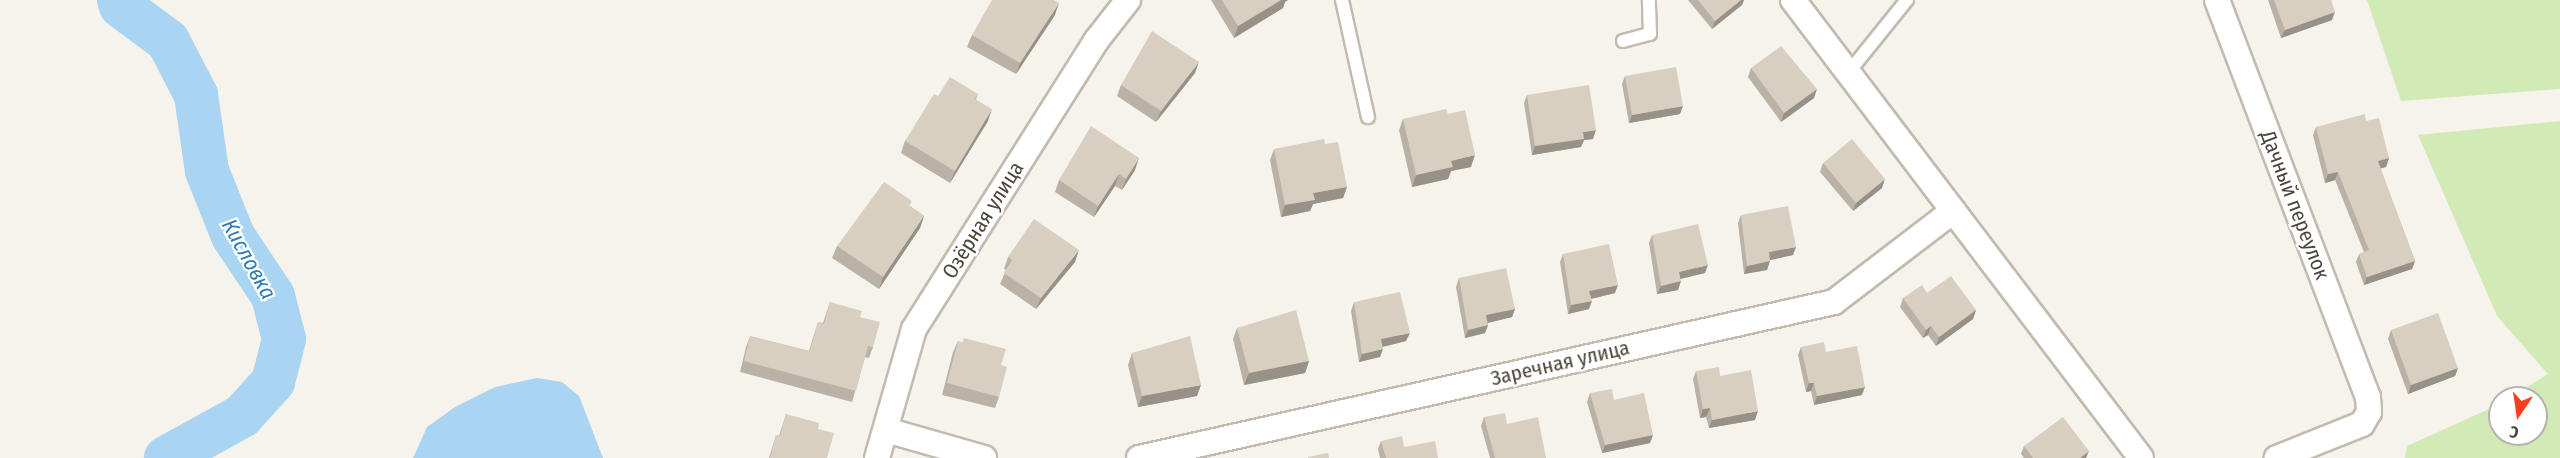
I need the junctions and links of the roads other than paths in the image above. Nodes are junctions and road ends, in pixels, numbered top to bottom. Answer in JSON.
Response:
{"nodes":[{"id":1,"x":1128,"y":0,"type":"edge"},
{"id":2,"x":1342,"y":0,"type":"edge"},
{"id":3,"x":1649,"y":0,"type":"edge"},
{"id":4,"x":1792,"y":0,"type":"edge"},
{"id":5,"x":1907,"y":0,"type":"edge"},
{"id":6,"x":2217,"y":0,"type":"edge"},
{"id":7,"x":1623,"y":41,"type":"dead end"},
{"id":8,"x":1848,"y":73,"type":"junction"},
{"id":9,"x":1368,"y":117,"type":"dead end"},
{"id":10,"x":1953,"y":211,"type":"junction"},
{"id":11,"x":885,"y":430,"type":"junction"},
{"id":12,"x":878,"y":458,"type":"edge"},
{"id":13,"x":984,"y":458,"type":"edge"},
{"id":14,"x":1139,"y":458,"type":"edge"},
{"id":15,"x":2141,"y":458,"type":"edge"},
{"id":16,"x":2277,"y":458,"type":"edge"}],
"edges":[{"from":1,"to":11,"type":"street","name":"Озёрная улица"},
{"from":2,"to":9,"type":"lane"},
{"from":3,"to":7,"type":"lane"},
{"from":4,"to":8,"type":"street"},
{"from":5,"to":8,"type":"lane"},
{"from":6,"to":16,"type":"street","name":"Дачный переулок"},
{"from":8,"to":10,"type":"street"},
{"from":10,"to":14,"type":"street","name":"Заречная улица"},
{"from":10,"to":15,"type":"street"},
{"from":11,"to":12,"type":"street","name":"Озёрная улица"},
{"from":11,"to":13,"type":"street"}]}
